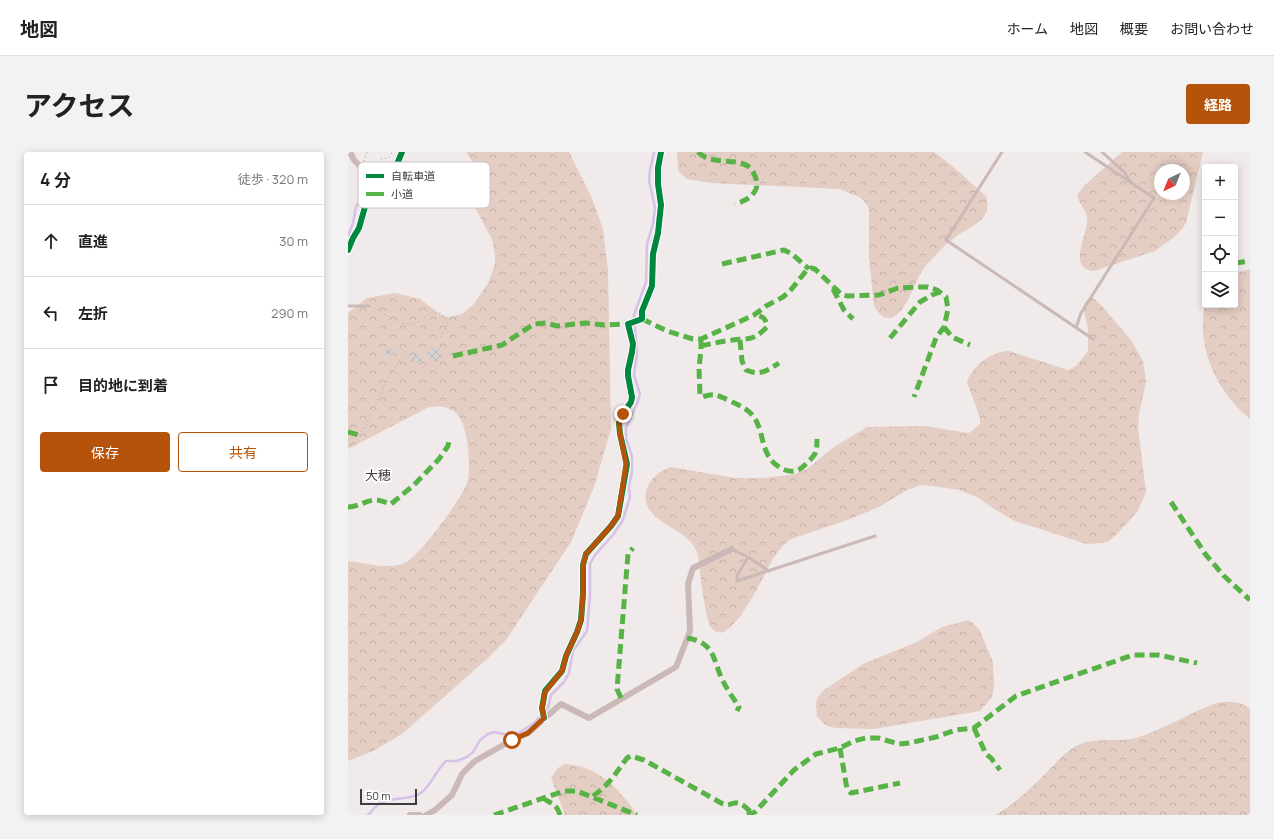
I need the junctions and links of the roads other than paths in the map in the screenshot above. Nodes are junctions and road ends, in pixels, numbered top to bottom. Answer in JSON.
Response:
{"nodes":[{"id":1,"x":350,"y":152,"type":"edge"},
{"id":2,"x":402,"y":152,"type":"edge"},
{"id":3,"x":662,"y":152,"type":"edge"},
{"id":4,"x":1002,"y":152,"type":"edge"},
{"id":5,"x":1085,"y":152,"type":"edge"},
{"id":6,"x":1102,"y":152,"type":"edge"},
{"id":7,"x":398,"y":162,"type":"edge"},
{"id":8,"x":358,"y":164,"type":"edge"},
{"id":9,"x":1131,"y":182,"type":"junction"},
{"id":10,"x":365,"y":208,"type":"edge"},
{"id":11,"x":348,"y":250,"type":"edge"},
{"id":12,"x":348,"y":306,"type":"edge"},
{"id":13,"x":369,"y":306,"type":"road end"},
{"id":14,"x":1076,"y":328,"type":"junction"},
{"id":15,"x":1093,"y":339,"type":"dead end"},
{"id":16,"x":876,"y":536,"type":"dead end"},
{"id":17,"x":732,"y":549,"type":"joint"},
{"id":18,"x":748,"y":557,"type":"junction"},
{"id":19,"x":769,"y":571,"type":"junction"},
{"id":20,"x":544,"y":718,"type":"junction"},
{"id":21,"x":410,"y":815,"type":"edge"},
{"id":22,"x":420,"y":815,"type":"edge"},
{"id":23,"x":426,"y":815,"type":"edge"}],
"edges":[{"from":1,"to":8,"type":"street"},
{"from":2,"to":7,"type":"street"},
{"from":3,"to":20,"type":"street"},
{"from":4,"to":14,"type":"lane"},
{"from":5,"to":9,"type":"lane"},
{"from":6,"to":9,"type":"lane"},
{"from":9,"to":14,"type":"lane"},
{"from":10,"to":11,"type":"street"},
{"from":12,"to":13,"type":"lane"},
{"from":14,"to":15,"type":"lane"},
{"from":16,"to":19,"type":"lane"},
{"from":17,"to":18,"type":"lane"},
{"from":17,"to":20,"type":"street"},
{"from":18,"to":19,"type":"lane"},
{"from":18,"to":19,"type":"lane"},
{"from":20,"to":23,"type":"street"},
{"from":21,"to":22,"type":"street"}]}
